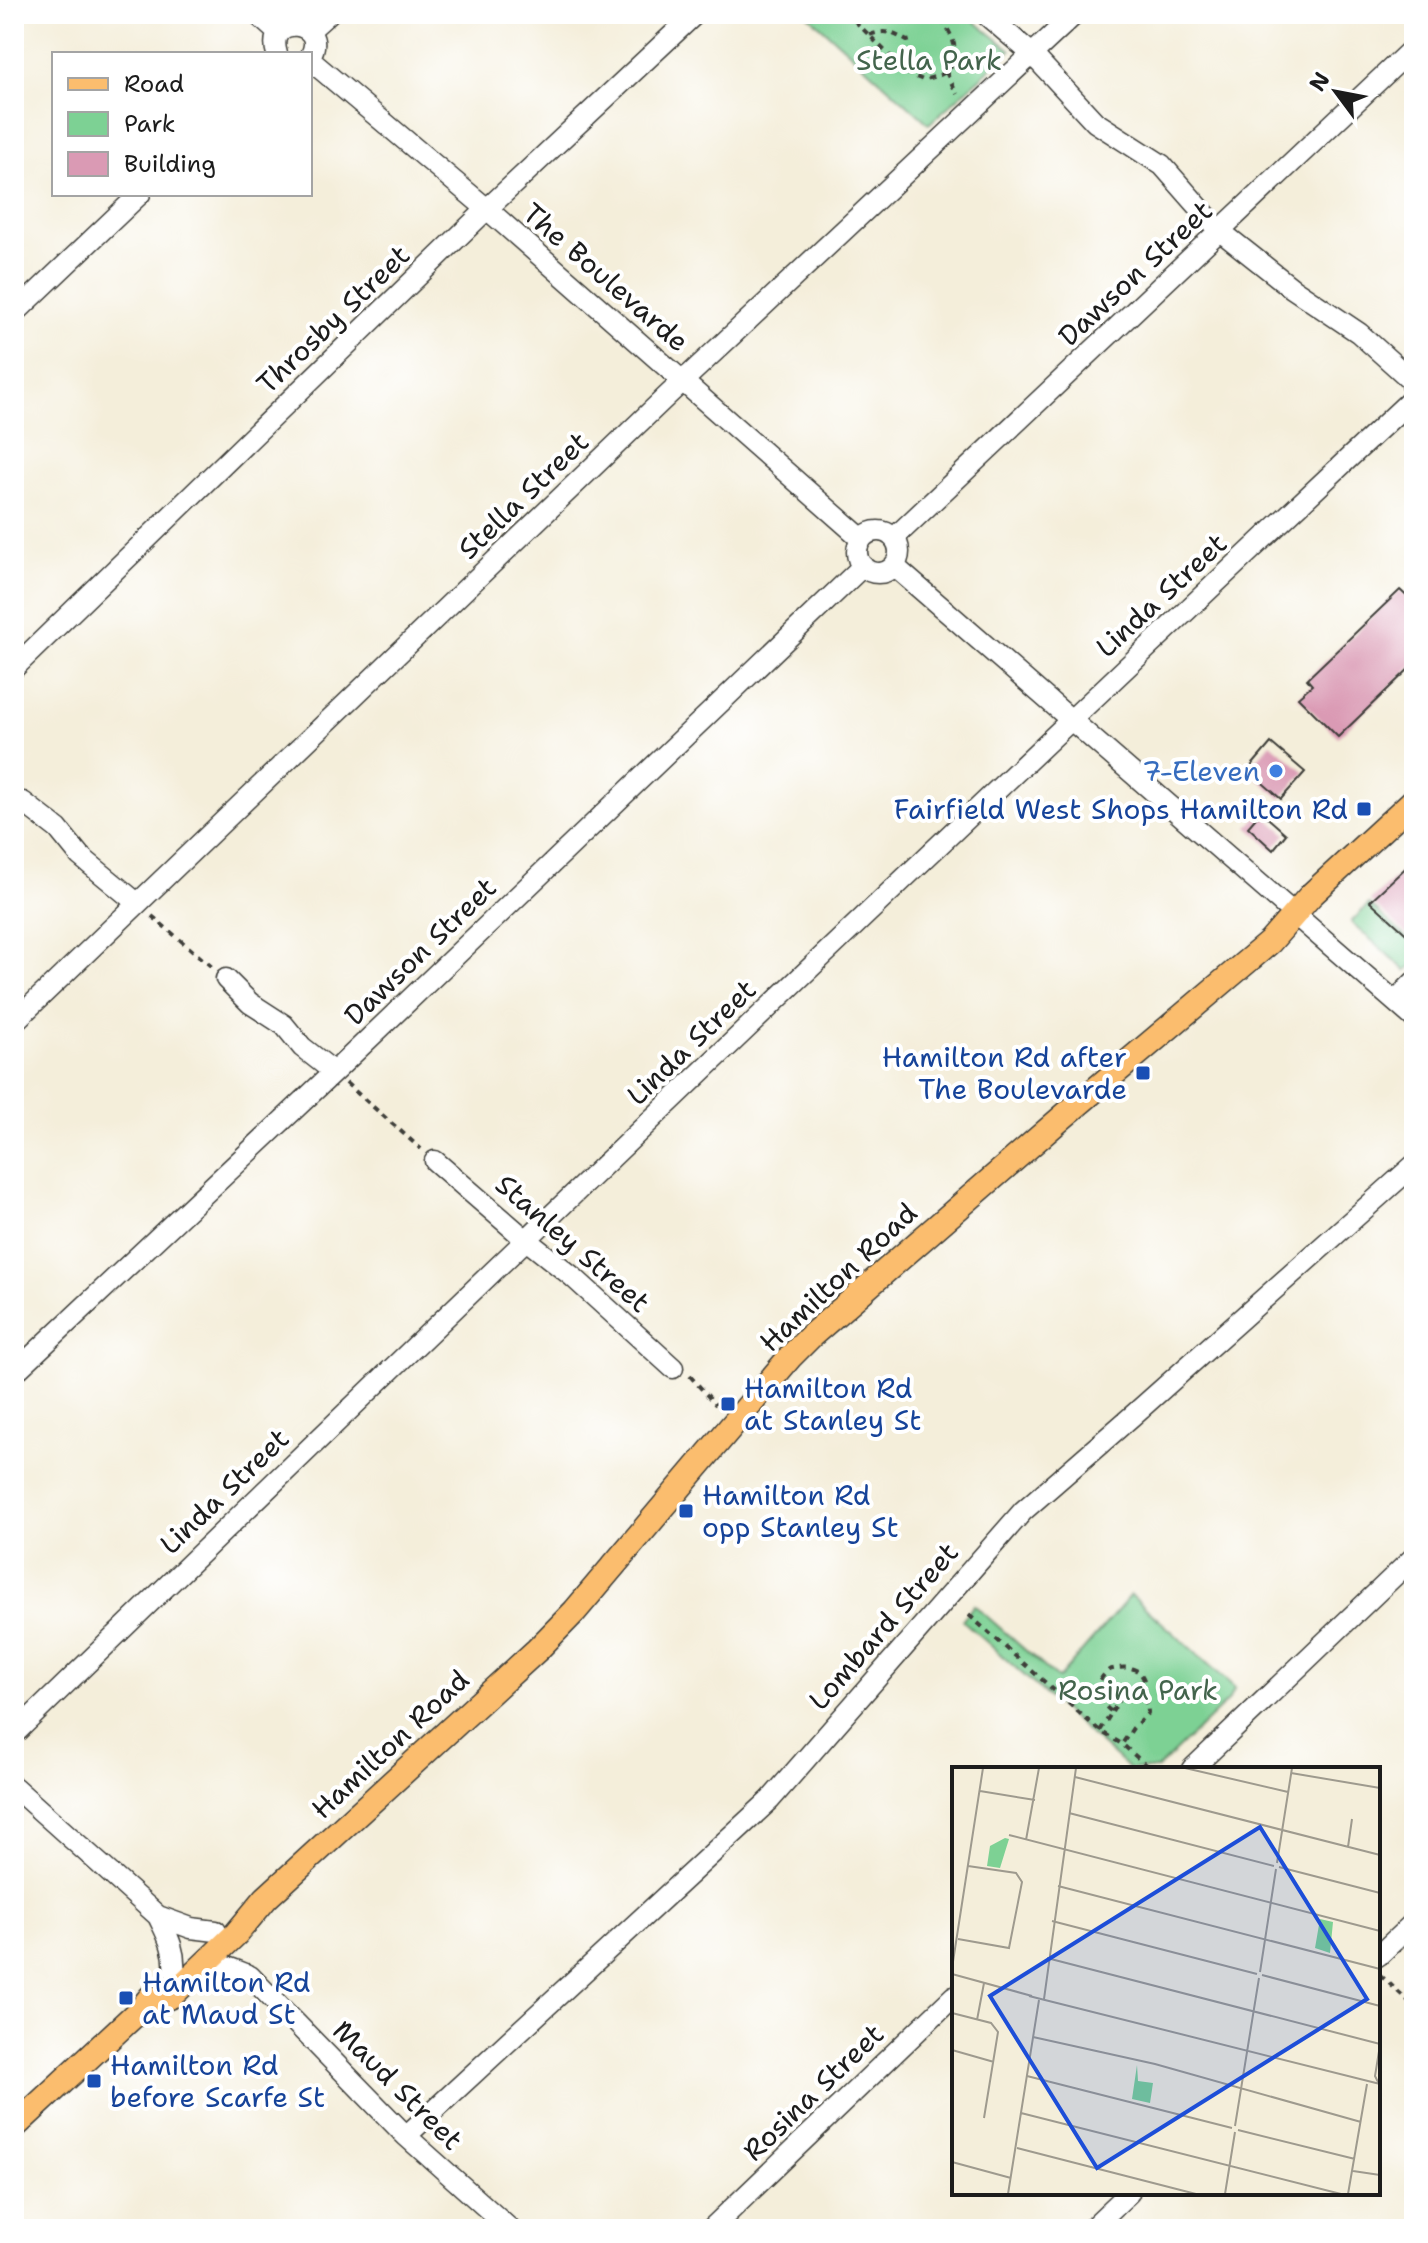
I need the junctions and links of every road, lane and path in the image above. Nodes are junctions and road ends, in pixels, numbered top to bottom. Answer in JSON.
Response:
{"nodes":[{"id":1,"x":257,"y":14,"type":"edge"},
{"id":2,"x":328,"y":14,"type":"edge"},
{"id":3,"x":695,"y":14,"type":"edge"},
{"id":4,"x":845,"y":14,"type":"edge"},
{"id":5,"x":936,"y":14,"type":"edge"},
{"id":6,"x":985,"y":14,"type":"edge"},
{"id":7,"x":1075,"y":14,"type":"edge"},
{"id":8,"x":309,"y":31,"type":"junction"},
{"id":9,"x":278,"y":33,"type":"junction"},
{"id":10,"x":870,"y":35,"type":"junction"},
{"id":11,"x":915,"y":39,"type":"dead end"},
{"id":12,"x":1414,"y":47,"type":"edge"},
{"id":13,"x":276,"y":52,"type":"edge"},
{"id":14,"x":312,"y":54,"type":"edge"},
{"id":15,"x":1032,"y":54,"type":"junction"},
{"id":16,"x":312,"y":61,"type":"edge"},
{"id":17,"x":946,"y":72,"type":"junction"},
{"id":18,"x":957,"y":94,"type":"dead end"},
{"id":19,"x":138,"y":196,"type":"edge"},
{"id":20,"x":487,"y":209,"type":"junction"},
{"id":21,"x":1220,"y":231,"type":"junction"},
{"id":22,"x":14,"y":314,"type":"edge"},
{"id":23,"x":683,"y":382,"type":"junction"},
{"id":24,"x":1414,"y":390,"type":"edge"},
{"id":25,"x":1414,"y":397,"type":"edge"},
{"id":26,"x":894,"y":538,"type":"junction"},
{"id":27,"x":862,"y":539,"type":"junction"},
{"id":28,"x":863,"y":566,"type":"junction"},
{"id":29,"x":894,"y":566,"type":"junction"},
{"id":30,"x":14,"y":668,"type":"edge"},
{"id":31,"x":1069,"y":720,"type":"junction"},
{"id":32,"x":1414,"y":800,"type":"edge"},
{"id":33,"x":23,"y":802,"type":"dead end"},
{"id":34,"x":137,"y":903,"type":"junction"},
{"id":35,"x":1295,"y":915,"type":"junction"},
{"id":36,"x":226,"y":979,"type":"joint"},
{"id":37,"x":1414,"y":982,"type":"edge"},
{"id":38,"x":1395,"y":1001,"type":"junction"},
{"id":39,"x":1414,"y":1018,"type":"edge"},
{"id":40,"x":14,"y":1022,"type":"edge"},
{"id":41,"x":334,"y":1072,"type":"junction"},
{"id":42,"x":435,"y":1161,"type":"joint"},
{"id":43,"x":1414,"y":1165,"type":"edge"},
{"id":44,"x":525,"y":1239,"type":"junction"},
{"id":45,"x":673,"y":1368,"type":"joint"},
{"id":46,"x":14,"y":1373,"type":"edge"},
{"id":47,"x":716,"y":1405,"type":"dead end"},
{"id":48,"x":1414,"y":1557,"type":"edge"},
{"id":49,"x":969,"y":1615,"type":"dead end"},
{"id":50,"x":1144,"y":1694,"type":"junction"},
{"id":51,"x":1112,"y":1712,"type":"junction"},
{"id":52,"x":1100,"y":1731,"type":"junction"},
{"id":53,"x":14,"y":1734,"type":"edge"},
{"id":54,"x":1122,"y":1744,"type":"junction"},
{"id":55,"x":1148,"y":1767,"type":"edge"},
{"id":56,"x":1194,"y":1767,"type":"edge"},
{"id":57,"x":14,"y":1787,"type":"edge"},
{"id":58,"x":266,"y":1898,"type":"junction"},
{"id":59,"x":158,"y":1916,"type":"junction"},
{"id":60,"x":1414,"y":1922,"type":"edge"},
{"id":61,"x":243,"y":1926,"type":"junction"},
{"id":62,"x":216,"y":1931,"type":"junction"},
{"id":63,"x":1380,"y":1954,"type":"edge"},
{"id":64,"x":202,"y":1967,"type":"junction"},
{"id":65,"x":174,"y":1971,"type":"junction"},
{"id":66,"x":250,"y":1976,"type":"junction"},
{"id":67,"x":1380,"y":1976,"type":"edge"},
{"id":68,"x":952,"y":1998,"type":"edge"},
{"id":69,"x":1414,"y":2006,"type":"edge"},
{"id":70,"x":142,"y":2008,"type":"junction"},
{"id":71,"x":14,"y":2127,"type":"edge"},
{"id":72,"x":406,"y":2136,"type":"junction"},
{"id":73,"x":1127,"y":2195,"type":"edge"},
{"id":74,"x":510,"y":2229,"type":"edge"},
{"id":75,"x":711,"y":2229,"type":"edge"},
{"id":76,"x":1091,"y":2229,"type":"edge"}],
"edges":[{"from":1,"to":9,"type":"street"},
{"from":2,"to":8,"type":"street"},
{"from":3,"to":20,"type":"street","name":"Throsby Street"},
{"from":4,"to":10,"type":"path"},
{"from":5,"to":17,"type":"path"},
{"from":6,"to":15,"type":"street"},
{"from":7,"to":15,"type":"street","name":"Stella Street"},
{"from":8,"to":9,"type":"street"},
{"from":8,"to":14,"type":"street"},
{"from":9,"to":13,"type":"street"},
{"from":10,"to":11,"type":"path"},
{"from":10,"to":17,"type":"path"},
{"from":12,"to":21,"type":"street","name":"Dawson Street"},
{"from":15,"to":21,"type":"street"},
{"from":15,"to":23,"type":"street","name":"Stella Street"},
{"from":16,"to":20,"type":"street","name":"The Boulevarde"},
{"from":17,"to":18,"type":"path"},
{"from":19,"to":22,"type":"street"},
{"from":20,"to":23,"type":"street","name":"The Boulevarde"},
{"from":20,"to":30,"type":"street","name":"Throsby Street"},
{"from":21,"to":24,"type":"street"},
{"from":21,"to":26,"type":"street","name":"Dawson Street"},
{"from":23,"to":27,"type":"street","name":"The Boulevarde"},
{"from":23,"to":34,"type":"street","name":"Stella Street"},
{"from":25,"to":31,"type":"street","name":"Linda Street"},
{"from":26,"to":27,"type":"street"},
{"from":26,"to":29,"type":"street"},
{"from":27,"to":28,"type":"street"},
{"from":28,"to":29,"type":"street"},
{"from":28,"to":41,"type":"street","name":"Dawson Street"},
{"from":29,"to":31,"type":"street"},
{"from":31,"to":35,"type":"street"},
{"from":31,"to":44,"type":"street","name":"Linda Street"},
{"from":32,"to":35,"type":"main road","name":"Hamilton Road"},
{"from":33,"to":34,"type":"street"},
{"from":34,"to":36,"type":"path"},
{"from":34,"to":40,"type":"street","name":"Stella Street"},
{"from":35,"to":38,"type":"street"},
{"from":35,"to":58,"type":"main road","name":"Hamilton Road"},
{"from":36,"to":41,"type":"street"},
{"from":37,"to":38,"type":"street"},
{"from":38,"to":39,"type":"street"},
{"from":41,"to":42,"type":"path"},
{"from":41,"to":46,"type":"street","name":"Dawson Street"},
{"from":42,"to":44,"type":"street","name":"Stanley Street"},
{"from":43,"to":72,"type":"street","name":"Lombard Street"},
{"from":44,"to":45,"type":"street","name":"Stanley Street"},
{"from":44,"to":53,"type":"street","name":"Linda Street"},
{"from":45,"to":47,"type":"path"},
{"from":48,"to":56,"type":"street"},
{"from":49,"to":52,"type":"path"},
{"from":50,"to":51,"type":"path"},
{"from":50,"to":51,"type":"path"},
{"from":50,"to":54,"type":"path"},
{"from":51,"to":52,"type":"path"},
{"from":52,"to":54,"type":"path"},
{"from":54,"to":55,"type":"path"},
{"from":57,"to":59,"type":"street"},
{"from":58,"to":61,"type":"main road","name":"Hamilton Road"},
{"from":58,"to":62,"type":"main road","name":"Hamilton Road"},
{"from":59,"to":62,"type":"street"},
{"from":59,"to":65,"type":"street"},
{"from":60,"to":63,"type":"street"},
{"from":61,"to":64,"type":"main road","name":"Hamilton Road"},
{"from":61,"to":66,"type":"street"},
{"from":62,"to":65,"type":"main road","name":"Hamilton Road"},
{"from":64,"to":66,"type":"street","name":"Maud Street"},
{"from":64,"to":70,"type":"main road","name":"Hamilton Road"},
{"from":65,"to":70,"type":"main road","name":"Hamilton Road"},
{"from":66,"to":72,"type":"street","name":"Maud Street"},
{"from":67,"to":69,"type":"path"},
{"from":68,"to":75,"type":"street","name":"Rosina Street"},
{"from":70,"to":71,"type":"main road","name":"Hamilton Road"},
{"from":72,"to":74,"type":"street","name":"Maud Street"},
{"from":73,"to":76,"type":"street"}]}
